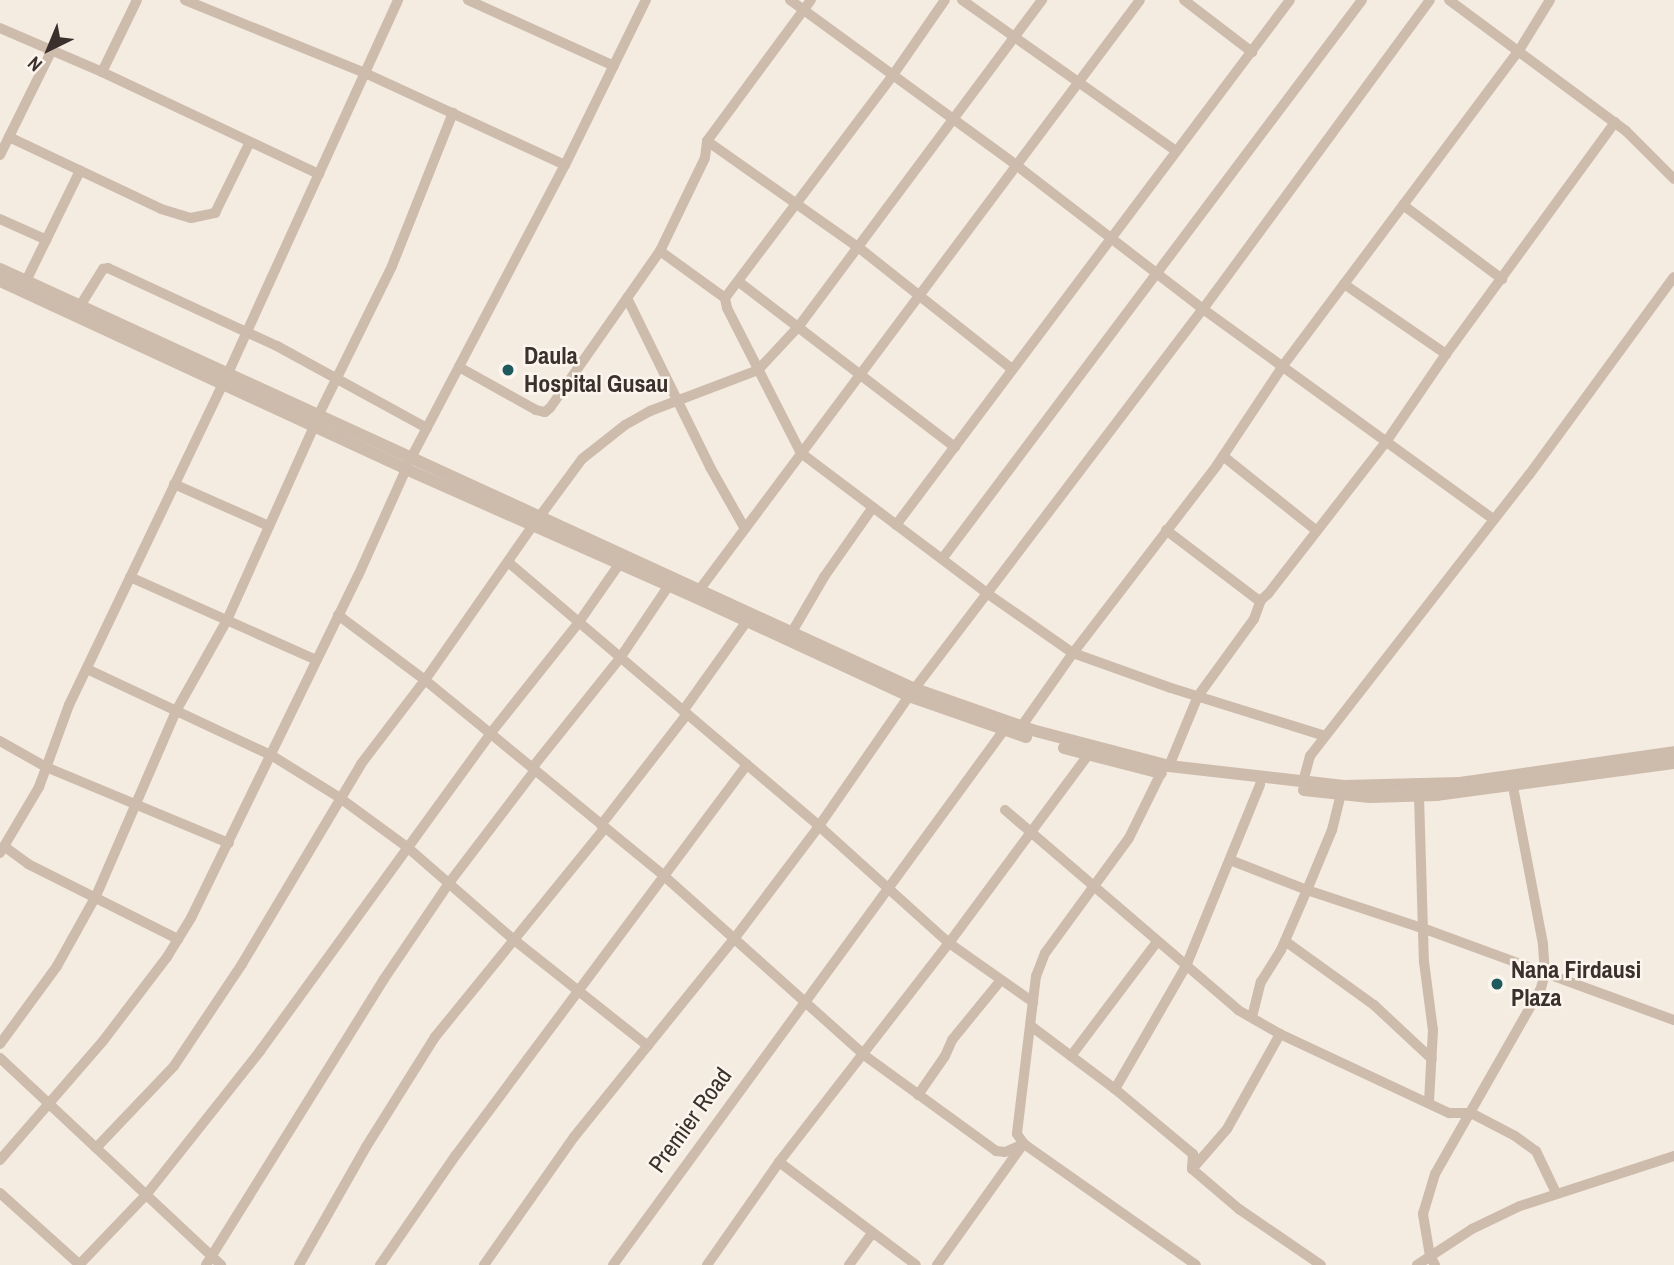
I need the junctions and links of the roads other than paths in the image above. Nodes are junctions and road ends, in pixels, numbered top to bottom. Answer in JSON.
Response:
{"nodes":[{"id":1,"x":137,"y":0,"type":"edge"},
{"id":2,"x":185,"y":0,"type":"edge"},
{"id":3,"x":398,"y":0,"type":"edge"},
{"id":4,"x":468,"y":0,"type":"edge"},
{"id":5,"x":646,"y":0,"type":"edge"},
{"id":6,"x":790,"y":0,"type":"edge"},
{"id":7,"x":811,"y":0,"type":"edge"},
{"id":8,"x":945,"y":0,"type":"edge"},
{"id":9,"x":962,"y":0,"type":"edge"},
{"id":10,"x":1042,"y":0,"type":"edge"},
{"id":11,"x":1140,"y":0,"type":"edge"},
{"id":12,"x":1184,"y":0,"type":"edge"},
{"id":13,"x":1273,"y":0,"type":"edge"},
{"id":14,"x":1362,"y":0,"type":"edge"},
{"id":15,"x":1430,"y":0,"type":"edge"},
{"id":16,"x":1449,"y":0,"type":"edge"},
{"id":17,"x":1550,"y":0,"type":"edge"},
{"id":18,"x":1287,"y":4,"type":"edge"},
{"id":19,"x":804,"y":10,"type":"junction"},
{"id":20,"x":0,"y":28,"type":"edge"},
{"id":21,"x":1015,"y":37,"type":"junction"},
{"id":22,"x":52,"y":50,"type":"junction"},
{"id":23,"x":1252,"y":52,"type":"junction"},
{"id":24,"x":1518,"y":52,"type":"junction"},
{"id":25,"x":614,"y":66,"type":"junction"},
{"id":26,"x":102,"y":72,"type":"junction"},
{"id":27,"x":365,"y":73,"type":"junction"},
{"id":28,"x":893,"y":75,"type":"junction"},
{"id":29,"x":1079,"y":81,"type":"junction"},
{"id":30,"x":453,"y":113,"type":"junction"},
{"id":31,"x":953,"y":119,"type":"junction"},
{"id":32,"x":1615,"y":122,"type":"junction"},
{"id":33,"x":9,"y":137,"type":"junction"},
{"id":34,"x":707,"y":141,"type":"junction"},
{"id":35,"x":250,"y":142,"type":"junction"},
{"id":36,"x":1176,"y":151,"type":"junction"},
{"id":37,"x":0,"y":155,"type":"edge"},
{"id":38,"x":565,"y":164,"type":"junction"},
{"id":39,"x":1016,"y":166,"type":"junction"},
{"id":40,"x":80,"y":171,"type":"junction"},
{"id":41,"x":319,"y":174,"type":"junction"},
{"id":42,"x":1674,"y":179,"type":"edge"},
{"id":43,"x":798,"y":202,"type":"junction"},
{"id":44,"x":1403,"y":205,"type":"junction"},
{"id":45,"x":0,"y":219,"type":"edge"},
{"id":46,"x":47,"y":240,"type":"junction"},
{"id":47,"x":1111,"y":240,"type":"junction"},
{"id":48,"x":858,"y":247,"type":"junction"},
{"id":49,"x":660,"y":251,"type":"junction"},
{"id":50,"x":0,"y":269,"type":"edge"},
{"id":51,"x":1156,"y":274,"type":"junction"},
{"id":52,"x":1674,"y":277,"type":"edge"},
{"id":53,"x":1502,"y":279,"type":"junction"},
{"id":54,"x":0,"y":281,"type":"edge"},
{"id":55,"x":26,"y":281,"type":"junction"},
{"id":56,"x":739,"y":282,"type":"junction"},
{"id":57,"x":1344,"y":284,"type":"junction"},
{"id":58,"x":920,"y":295,"type":"junction"},
{"id":59,"x":725,"y":298,"type":"junction"},
{"id":60,"x":628,"y":299,"type":"junction"},
{"id":61,"x":80,"y":306,"type":"junction"},
{"id":62,"x":1203,"y":309,"type":"junction"},
{"id":63,"x":799,"y":326,"type":"junction"},
{"id":64,"x":247,"y":331,"type":"junction"},
{"id":65,"x":1446,"y":354,"type":"junction"},
{"id":66,"x":459,"y":367,"type":"junction"},
{"id":67,"x":1282,"y":368,"type":"junction"},
{"id":68,"x":1012,"y":369,"type":"junction"},
{"id":69,"x":758,"y":370,"type":"junction"},
{"id":70,"x":860,"y":374,"type":"junction"},
{"id":71,"x":226,"y":377,"type":"junction"},
{"id":72,"x":335,"y":379,"type":"junction"},
{"id":73,"x":680,"y":401,"type":"junction"},
{"id":74,"x":316,"y":421,"type":"junction"},
{"id":75,"x":427,"y":428,"type":"junction"},
{"id":76,"x":1386,"y":442,"type":"junction"},
{"id":77,"x":955,"y":447,"type":"junction"},
{"id":78,"x":801,"y":453,"type":"junction"},
{"id":79,"x":1223,"y":456,"type":"junction"},
{"id":80,"x":408,"y":464,"type":"junction"},
{"id":81,"x":174,"y":484,"type":"junction"},
{"id":82,"x":873,"y":507,"type":"junction"},
{"id":83,"x":536,"y":520,"type":"junction"},
{"id":84,"x":1494,"y":520,"type":"junction"},
{"id":85,"x":896,"y":525,"type":"junction"},
{"id":86,"x":269,"y":526,"type":"junction"},
{"id":87,"x":744,"y":527,"type":"junction"},
{"id":88,"x":1166,"y":530,"type":"junction"},
{"id":89,"x":1317,"y":531,"type":"junction"},
{"id":90,"x":942,"y":559,"type":"junction"},
{"id":91,"x":508,"y":562,"type":"junction"},
{"id":92,"x":620,"y":563,"type":"junction"},
{"id":93,"x":130,"y":577,"type":"junction"},
{"id":94,"x":669,"y":585,"type":"junction"},
{"id":95,"x":700,"y":589,"type":"junction"},
{"id":96,"x":988,"y":594,"type":"junction"},
{"id":97,"x":1261,"y":600,"type":"junction"},
{"id":98,"x":338,"y":615,"type":"junction"},
{"id":99,"x":227,"y":620,"type":"junction"},
{"id":100,"x":747,"y":621,"type":"junction"},
{"id":101,"x":579,"y":622,"type":"junction"},
{"id":102,"x":792,"y":632,"type":"junction"},
{"id":103,"x":1073,"y":653,"type":"junction"},
{"id":104,"x":620,"y":658,"type":"junction"},
{"id":105,"x":316,"y":660,"type":"junction"},
{"id":106,"x":87,"y":669,"type":"junction"},
{"id":107,"x":425,"y":680,"type":"junction"},
{"id":108,"x":912,"y":692,"type":"junction"},
{"id":109,"x":1198,"y":696,"type":"junction"},
{"id":110,"x":176,"y":710,"type":"junction"},
{"id":111,"x":685,"y":713,"type":"junction"},
{"id":112,"x":1021,"y":726,"type":"junction"},
{"id":113,"x":1004,"y":730,"type":"junction"},
{"id":114,"x":491,"y":734,"type":"junction"},
{"id":115,"x":1325,"y":736,"type":"junction"},
{"id":116,"x":0,"y":741,"type":"edge"},
{"id":117,"x":1674,"y":752,"type":"edge"},
{"id":118,"x":271,"y":755,"type":"junction"},
{"id":119,"x":1088,"y":755,"type":"junction"},
{"id":120,"x":1674,"y":763,"type":"edge"},
{"id":121,"x":747,"y":765,"type":"junction"},
{"id":122,"x":46,"y":767,"type":"junction"},
{"id":123,"x":534,"y":769,"type":"junction"},
{"id":124,"x":1165,"y":769,"type":"junction"},
{"id":125,"x":1303,"y":782,"type":"junction"},
{"id":126,"x":1260,"y":785,"type":"junction"},
{"id":127,"x":1513,"y":786,"type":"junction"},
{"id":128,"x":1341,"y":795,"type":"junction"},
{"id":129,"x":1419,"y":796,"type":"junction"},
{"id":130,"x":340,"y":798,"type":"junction"},
{"id":131,"x":135,"y":804,"type":"junction"},
{"id":132,"x":1004,"y":810,"type":"dead end"},
{"id":133,"x":603,"y":826,"type":"junction"},
{"id":134,"x":819,"y":826,"type":"junction"},
{"id":135,"x":1032,"y":834,"type":"junction"},
{"id":136,"x":229,"y":843,"type":"junction"},
{"id":137,"x":407,"y":847,"type":"junction"},
{"id":138,"x":2,"y":850,"type":"edge"},
{"id":139,"x":1230,"y":860,"type":"junction"},
{"id":140,"x":663,"y":875,"type":"junction"},
{"id":141,"x":449,"y":883,"type":"junction"},
{"id":142,"x":887,"y":887,"type":"junction"},
{"id":143,"x":1094,"y":888,"type":"junction"},
{"id":144,"x":1307,"y":890,"type":"junction"},
{"id":145,"x":96,"y":896,"type":"junction"},
{"id":146,"x":1425,"y":929,"type":"junction"},
{"id":147,"x":178,"y":939,"type":"junction"},
{"id":148,"x":513,"y":939,"type":"junction"},
{"id":149,"x":734,"y":939,"type":"junction"},
{"id":150,"x":1285,"y":941,"type":"junction"},
{"id":151,"x":1157,"y":942,"type":"junction"},
{"id":152,"x":949,"y":943,"type":"junction"},
{"id":153,"x":1186,"y":966,"type":"junction"},
{"id":154,"x":1545,"y":974,"type":"junction"},
{"id":155,"x":1001,"y":980,"type":"junction"},
{"id":156,"x":579,"y":989,"type":"junction"},
{"id":157,"x":803,"y":1001,"type":"junction"},
{"id":158,"x":1033,"y":1002,"type":"junction"},
{"id":159,"x":1252,"y":1017,"type":"junction"},
{"id":160,"x":1674,"y":1020,"type":"edge"},
{"id":161,"x":1031,"y":1026,"type":"junction"},
{"id":162,"x":1280,"y":1034,"type":"junction"},
{"id":163,"x":0,"y":1044,"type":"edge"},
{"id":164,"x":648,"y":1046,"type":"junction"},
{"id":165,"x":863,"y":1055,"type":"junction"},
{"id":166,"x":1071,"y":1056,"type":"junction"},
{"id":167,"x":0,"y":1058,"type":"edge"},
{"id":168,"x":1432,"y":1059,"type":"junction"},
{"id":169,"x":1115,"y":1089,"type":"junction"},
{"id":170,"x":918,"y":1095,"type":"junction"},
{"id":171,"x":1429,"y":1101,"type":"junction"},
{"id":172,"x":49,"y":1105,"type":"junction"},
{"id":173,"x":1471,"y":1113,"type":"junction"},
{"id":174,"x":1024,"y":1144,"type":"junction"},
{"id":175,"x":96,"y":1149,"type":"junction"},
{"id":176,"x":1674,"y":1156,"type":"edge"},
{"id":177,"x":0,"y":1160,"type":"edge"},
{"id":178,"x":779,"y":1162,"type":"junction"},
{"id":179,"x":1192,"y":1169,"type":"junction"},
{"id":180,"x":0,"y":1193,"type":"edge"},
{"id":181,"x":1556,"y":1193,"type":"junction"},
{"id":182,"x":146,"y":1195,"type":"junction"},
{"id":183,"x":872,"y":1233,"type":"junction"},
{"id":184,"x":209,"y":1261,"type":"edge"},
{"id":185,"x":1433,"y":1261,"type":"edge"},
{"id":186,"x":80,"y":1265,"type":"edge"},
{"id":187,"x":221,"y":1265,"type":"edge"},
{"id":188,"x":299,"y":1265,"type":"edge"},
{"id":189,"x":380,"y":1265,"type":"edge"},
{"id":190,"x":484,"y":1265,"type":"edge"},
{"id":191,"x":613,"y":1265,"type":"edge"},
{"id":192,"x":707,"y":1265,"type":"edge"},
{"id":193,"x":849,"y":1265,"type":"edge"},
{"id":194,"x":916,"y":1265,"type":"edge"},
{"id":195,"x":937,"y":1265,"type":"edge"},
{"id":196,"x":1196,"y":1265,"type":"edge"},
{"id":197,"x":1321,"y":1265,"type":"edge"},
{"id":198,"x":1417,"y":1265,"type":"edge"}],
"edges":[{"from":1,"to":26,"type":"street"},
{"from":2,"to":27,"type":"street"},
{"from":3,"to":27,"type":"street"},
{"from":4,"to":25,"type":"street"},
{"from":5,"to":25,"type":"street"},
{"from":6,"to":19,"type":"street"},
{"from":7,"to":19,"type":"street"},
{"from":8,"to":28,"type":"street"},
{"from":9,"to":21,"type":"street"},
{"from":10,"to":21,"type":"street"},
{"from":11,"to":29,"type":"street"},
{"from":12,"to":23,"type":"street"},
{"from":13,"to":18,"type":"street"},
{"from":14,"to":51,"type":"street"},
{"from":15,"to":62,"type":"street"},
{"from":16,"to":24,"type":"street"},
{"from":17,"to":24,"type":"street"},
{"from":18,"to":23,"type":"street"},
{"from":19,"to":28,"type":"street"},
{"from":19,"to":34,"type":"street"},
{"from":20,"to":22,"type":"street"},
{"from":21,"to":29,"type":"street"},
{"from":21,"to":31,"type":"street"},
{"from":22,"to":26,"type":"street"},
{"from":22,"to":33,"type":"street"},
{"from":23,"to":36,"type":"street"},
{"from":24,"to":32,"type":"street"},
{"from":24,"to":44,"type":"street"},
{"from":25,"to":38,"type":"street"},
{"from":26,"to":35,"type":"street"},
{"from":27,"to":30,"type":"street"},
{"from":27,"to":41,"type":"street"},
{"from":28,"to":31,"type":"street"},
{"from":28,"to":43,"type":"street"},
{"from":29,"to":36,"type":"street"},
{"from":29,"to":39,"type":"street"},
{"from":30,"to":38,"type":"street"},
{"from":30,"to":72,"type":"street"},
{"from":31,"to":39,"type":"street"},
{"from":31,"to":48,"type":"street"},
{"from":32,"to":42,"type":"street"},
{"from":32,"to":53,"type":"street"},
{"from":33,"to":37,"type":"street"},
{"from":33,"to":40,"type":"street"},
{"from":34,"to":43,"type":"street"},
{"from":34,"to":49,"type":"street"},
{"from":35,"to":40,"type":"street"},
{"from":35,"to":41,"type":"street"},
{"from":36,"to":47,"type":"street"},
{"from":38,"to":66,"type":"street"},
{"from":39,"to":47,"type":"street"},
{"from":39,"to":58,"type":"street"},
{"from":40,"to":46,"type":"street"},
{"from":41,"to":64,"type":"street"},
{"from":43,"to":48,"type":"street"},
{"from":43,"to":56,"type":"street"},
{"from":44,"to":53,"type":"street"},
{"from":44,"to":57,"type":"street"},
{"from":45,"to":46,"type":"street"},
{"from":46,"to":55,"type":"street"},
{"from":47,"to":51,"type":"street"},
{"from":47,"to":68,"type":"street"},
{"from":48,"to":58,"type":"street"},
{"from":48,"to":63,"type":"street"},
{"from":49,"to":59,"type":"street"},
{"from":49,"to":60,"type":"street"},
{"from":50,"to":55,"type":"street"},
{"from":51,"to":62,"type":"street"},
{"from":51,"to":90,"type":"street"},
{"from":52,"to":84,"type":"street"},
{"from":53,"to":65,"type":"street"},
{"from":54,"to":71,"type":"street"},
{"from":55,"to":61,"type":"street"},
{"from":56,"to":59,"type":"street"},
{"from":56,"to":63,"type":"street"},
{"from":57,"to":65,"type":"street"},
{"from":57,"to":67,"type":"street"},
{"from":58,"to":68,"type":"street"},
{"from":58,"to":70,"type":"street"},
{"from":59,"to":69,"type":"street"},
{"from":60,"to":66,"type":"street"},
{"from":60,"to":73,"type":"street"},
{"from":61,"to":64,"type":"street"},
{"from":61,"to":71,"type":"street"},
{"from":62,"to":67,"type":"street"},
{"from":62,"to":96,"type":"street"},
{"from":63,"to":69,"type":"street"},
{"from":63,"to":70,"type":"street"},
{"from":64,"to":71,"type":"street"},
{"from":64,"to":72,"type":"street"},
{"from":65,"to":76,"type":"street"},
{"from":66,"to":75,"type":"street"},
{"from":67,"to":76,"type":"street"},
{"from":67,"to":79,"type":"street"},
{"from":68,"to":77,"type":"street"},
{"from":69,"to":73,"type":"street"},
{"from":69,"to":78,"type":"street"},
{"from":70,"to":77,"type":"street"},
{"from":70,"to":78,"type":"street"},
{"from":71,"to":74,"type":"street"},
{"from":71,"to":81,"type":"street"},
{"from":72,"to":74,"type":"street"},
{"from":72,"to":75,"type":"street"},
{"from":73,"to":83,"type":"street"},
{"from":73,"to":87,"type":"street"},
{"from":74,"to":80,"type":"street"},
{"from":74,"to":86,"type":"street"},
{"from":75,"to":80,"type":"street"},
{"from":76,"to":84,"type":"street"},
{"from":76,"to":89,"type":"street"},
{"from":77,"to":85,"type":"street"},
{"from":78,"to":82,"type":"street"},
{"from":78,"to":87,"type":"street"},
{"from":79,"to":88,"type":"street"},
{"from":79,"to":89,"type":"street"},
{"from":80,"to":83,"type":"street"},
{"from":80,"to":98,"type":"street"},
{"from":81,"to":86,"type":"street"},
{"from":81,"to":93,"type":"street"},
{"from":82,"to":85,"type":"street"},
{"from":82,"to":102,"type":"street"},
{"from":83,"to":91,"type":"street"},
{"from":83,"to":92,"type":"street"},
{"from":83,"to":95,"type":"street"},
{"from":84,"to":115,"type":"street"},
{"from":85,"to":90,"type":"street"},
{"from":86,"to":99,"type":"street"},
{"from":87,"to":95,"type":"street"},
{"from":88,"to":97,"type":"street"},
{"from":88,"to":103,"type":"street"},
{"from":89,"to":97,"type":"street"},
{"from":90,"to":96,"type":"street"},
{"from":91,"to":101,"type":"street"},
{"from":91,"to":107,"type":"street"},
{"from":92,"to":94,"type":"street"},
{"from":92,"to":101,"type":"street"},
{"from":93,"to":99,"type":"street"},
{"from":93,"to":106,"type":"street"},
{"from":94,"to":100,"type":"street"},
{"from":94,"to":104,"type":"street"},
{"from":95,"to":102,"type":"street"},
{"from":96,"to":103,"type":"street"},
{"from":96,"to":108,"type":"street"},
{"from":97,"to":109,"type":"street"},
{"from":98,"to":105,"type":"street"},
{"from":98,"to":107,"type":"street"},
{"from":99,"to":105,"type":"street"},
{"from":99,"to":110,"type":"street"},
{"from":100,"to":108,"type":"street"},
{"from":100,"to":111,"type":"street"},
{"from":101,"to":104,"type":"street"},
{"from":101,"to":114,"type":"street"},
{"from":102,"to":108,"type":"street"},
{"from":103,"to":109,"type":"street"},
{"from":103,"to":112,"type":"street"},
{"from":104,"to":111,"type":"street"},
{"from":104,"to":123,"type":"street"},
{"from":105,"to":118,"type":"street"},
{"from":106,"to":110,"type":"street"},
{"from":106,"to":122,"type":"street"},
{"from":107,"to":114,"type":"street"},
{"from":107,"to":130,"type":"street"},
{"from":108,"to":112,"type":"street"},
{"from":108,"to":113,"type":"street"},
{"from":108,"to":134,"type":"street"},
{"from":109,"to":115,"type":"street"},
{"from":109,"to":124,"type":"street"},
{"from":110,"to":118,"type":"street"},
{"from":110,"to":131,"type":"street"},
{"from":111,"to":121,"type":"street"},
{"from":111,"to":133,"type":"street"},
{"from":112,"to":124,"type":"street"},
{"from":113,"to":119,"type":"street"},
{"from":113,"to":142,"type":"street","name":"Premier Road"},
{"from":114,"to":123,"type":"street"},
{"from":114,"to":137,"type":"street"},
{"from":115,"to":125,"type":"street"},
{"from":116,"to":122,"type":"street"},
{"from":117,"to":125,"type":"street"},
{"from":118,"to":130,"type":"street"},
{"from":118,"to":136,"type":"street"},
{"from":119,"to":124,"type":"street"},
{"from":119,"to":135,"type":"street"},
{"from":120,"to":127,"type":"street"},
{"from":121,"to":134,"type":"street"},
{"from":121,"to":140,"type":"street"},
{"from":122,"to":131,"type":"street"},
{"from":122,"to":138,"type":"street"},
{"from":123,"to":133,"type":"street"},
{"from":123,"to":141,"type":"street"},
{"from":124,"to":125,"type":"street"},
{"from":124,"to":126,"type":"street"},
{"from":124,"to":143,"type":"street"},
{"from":126,"to":128,"type":"street"},
{"from":126,"to":139,"type":"street"},
{"from":127,"to":129,"type":"street"},
{"from":127,"to":154,"type":"street"},
{"from":128,"to":129,"type":"street"},
{"from":128,"to":144,"type":"street"},
{"from":129,"to":146,"type":"street"},
{"from":130,"to":137,"type":"street"},
{"from":130,"to":175,"type":"street"},
{"from":131,"to":136,"type":"street"},
{"from":131,"to":145,"type":"street"},
{"from":132,"to":135,"type":"street"},
{"from":133,"to":140,"type":"street"},
{"from":133,"to":148,"type":"street"},
{"from":134,"to":142,"type":"street"},
{"from":134,"to":149,"type":"street"},
{"from":135,"to":143,"type":"street"},
{"from":135,"to":152,"type":"street"},
{"from":136,"to":147,"type":"street"},
{"from":137,"to":141,"type":"street"},
{"from":137,"to":182,"type":"street"},
{"from":138,"to":145,"type":"street"},
{"from":139,"to":144,"type":"street"},
{"from":139,"to":153,"type":"street"},
{"from":140,"to":149,"type":"street"},
{"from":140,"to":156,"type":"street"},
{"from":141,"to":148,"type":"street"},
{"from":141,"to":184,"type":"street"},
{"from":142,"to":152,"type":"street"},
{"from":142,"to":157,"type":"street","name":"Premier Road"},
{"from":143,"to":151,"type":"street"},
{"from":143,"to":158,"type":"street"},
{"from":144,"to":146,"type":"street"},
{"from":144,"to":150,"type":"street"},
{"from":145,"to":147,"type":"street"},
{"from":145,"to":163,"type":"street"},
{"from":146,"to":154,"type":"street"},
{"from":146,"to":168,"type":"street"},
{"from":147,"to":172,"type":"street"},
{"from":148,"to":156,"type":"street"},
{"from":148,"to":188,"type":"street"},
{"from":149,"to":157,"type":"street"},
{"from":149,"to":164,"type":"street"},
{"from":150,"to":159,"type":"street"},
{"from":150,"to":168,"type":"street"},
{"from":151,"to":153,"type":"street"},
{"from":151,"to":166,"type":"street"},
{"from":152,"to":155,"type":"street"},
{"from":152,"to":165,"type":"street"},
{"from":153,"to":159,"type":"street"},
{"from":153,"to":169,"type":"street"},
{"from":154,"to":160,"type":"street"},
{"from":154,"to":173,"type":"street"},
{"from":155,"to":158,"type":"street"},
{"from":155,"to":170,"type":"street"},
{"from":156,"to":164,"type":"street"},
{"from":156,"to":189,"type":"street"},
{"from":157,"to":165,"type":"street"},
{"from":157,"to":191,"type":"street","name":"Premier Road"},
{"from":158,"to":161,"type":"street"},
{"from":159,"to":162,"type":"street"},
{"from":161,"to":166,"type":"street"},
{"from":161,"to":174,"type":"street"},
{"from":162,"to":171,"type":"street"},
{"from":162,"to":179,"type":"street"},
{"from":164,"to":190,"type":"street"},
{"from":165,"to":170,"type":"street"},
{"from":165,"to":178,"type":"street"},
{"from":166,"to":169,"type":"street"},
{"from":167,"to":172,"type":"street"},
{"from":168,"to":171,"type":"street"},
{"from":169,"to":179,"type":"street"},
{"from":170,"to":174,"type":"street"},
{"from":171,"to":173,"type":"street"},
{"from":172,"to":175,"type":"street"},
{"from":172,"to":177,"type":"street"},
{"from":173,"to":181,"type":"street"},
{"from":173,"to":185,"type":"street"},
{"from":174,"to":195,"type":"street"},
{"from":174,"to":196,"type":"street"},
{"from":175,"to":182,"type":"street"},
{"from":176,"to":181,"type":"street"},
{"from":178,"to":183,"type":"street"},
{"from":178,"to":192,"type":"street"},
{"from":179,"to":197,"type":"street"},
{"from":180,"to":186,"type":"street"},
{"from":181,"to":185,"type":"street"},
{"from":182,"to":184,"type":"street"},
{"from":182,"to":186,"type":"street"},
{"from":183,"to":193,"type":"street"},
{"from":183,"to":194,"type":"street"},
{"from":184,"to":187,"type":"street"},
{"from":185,"to":198,"type":"street"}]}
